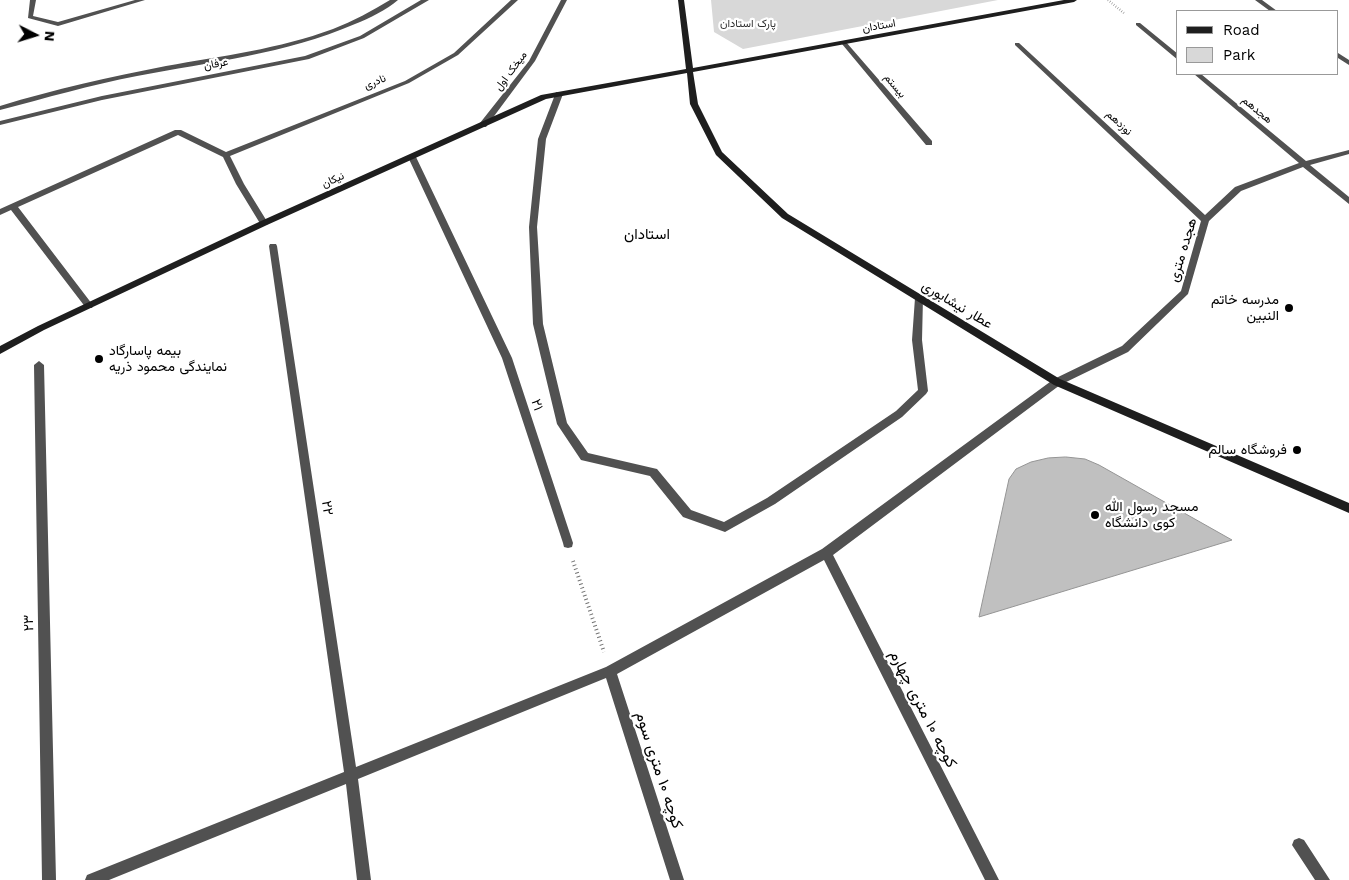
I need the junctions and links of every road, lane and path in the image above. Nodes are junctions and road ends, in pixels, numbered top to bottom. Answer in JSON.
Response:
{"nodes":[{"id":1,"x":33,"y":0,"type":"edge"},
{"id":2,"x":142,"y":0,"type":"edge"},
{"id":3,"x":395,"y":0,"type":"edge"},
{"id":4,"x":426,"y":0,"type":"edge"},
{"id":5,"x":515,"y":0,"type":"edge"},
{"id":6,"x":564,"y":0,"type":"edge"},
{"id":7,"x":681,"y":0,"type":"edge"},
{"id":8,"x":1074,"y":0,"type":"edge"},
{"id":9,"x":1258,"y":0,"type":"edge"},
{"id":10,"x":1273,"y":10,"type":"edge"},
{"id":11,"x":1138,"y":24,"type":"dead end"},
{"id":12,"x":844,"y":43,"type":"junction"},
{"id":13,"x":1017,"y":44,"type":"dead end"},
{"id":14,"x":1176,"y":56,"type":"edge"},
{"id":15,"x":688,"y":71,"type":"junction"},
{"id":16,"x":1198,"y":75,"type":"edge"},
{"id":17,"x":558,"y":94,"type":"junction"},
{"id":18,"x":0,"y":108,"type":"edge"},
{"id":19,"x":0,"y":123,"type":"edge"},
{"id":20,"x":483,"y":125,"type":"junction"},
{"id":21,"x":929,"y":143,"type":"dead end"},
{"id":22,"x":1349,"y":152,"type":"edge"},
{"id":23,"x":226,"y":155,"type":"junction"},
{"id":24,"x":412,"y":157,"type":"junction"},
{"id":25,"x":1303,"y":164,"type":"junction"},
{"id":26,"x":1349,"y":201,"type":"edge"},
{"id":27,"x":13,"y":207,"type":"junction"},
{"id":28,"x":0,"y":212,"type":"edge"},
{"id":29,"x":1204,"y":220,"type":"junction"},
{"id":30,"x":264,"y":223,"type":"junction"},
{"id":31,"x":273,"y":246,"type":"dead end"},
{"id":32,"x":919,"y":298,"type":"junction"},
{"id":33,"x":89,"y":306,"type":"junction"},
{"id":34,"x":0,"y":350,"type":"edge"},
{"id":35,"x":39,"y":365,"type":"dead end"},
{"id":36,"x":1057,"y":382,"type":"junction"},
{"id":37,"x":1349,"y":508,"type":"edge"},
{"id":38,"x":568,"y":543,"type":"joint"},
{"id":39,"x":826,"y":553,"type":"junction"},
{"id":40,"x":610,"y":671,"type":"junction"},
{"id":41,"x":351,"y":776,"type":"junction"},
{"id":42,"x":1299,"y":845,"type":"dead end"},
{"id":43,"x":49,"y":880,"type":"edge"},
{"id":44,"x":92,"y":880,"type":"edge"},
{"id":45,"x":364,"y":880,"type":"edge"},
{"id":46,"x":677,"y":880,"type":"edge"},
{"id":47,"x":992,"y":880,"type":"edge"},
{"id":48,"x":1323,"y":880,"type":"edge"}],
"edges":[{"from":1,"to":2,"type":"street"},
{"from":3,"to":18,"type":"street","name":"عرفان"},
{"from":4,"to":19,"type":"street","name":"عرفان"},
{"from":5,"to":23,"type":"street","name":"نادری"},
{"from":6,"to":20,"type":"street","name":"میخک اول"},
{"from":7,"to":15,"type":"main road","name":"عطار نیشابوری"},
{"from":8,"to":12,"type":"main road","name":"استادان"},
{"from":9,"to":10,"type":"street"},
{"from":11,"to":14,"type":"street"},
{"from":12,"to":15,"type":"main road","name":"استادان"},
{"from":12,"to":21,"type":"street","name":"بیستم"},
{"from":13,"to":29,"type":"street","name":"نوزدهم"},
{"from":15,"to":17,"type":"main road","name":"نیکان"},
{"from":15,"to":32,"type":"main road","name":"عطار نیشابوری"},
{"from":16,"to":25,"type":"street","name":"هجدهم"},
{"from":17,"to":20,"type":"main road","name":"نیکان"},
{"from":17,"to":32,"type":"street"},
{"from":20,"to":24,"type":"main road","name":"نیکان"},
{"from":22,"to":25,"type":"street","name":"هجده متری"},
{"from":23,"to":27,"type":"street"},
{"from":23,"to":30,"type":"street"},
{"from":24,"to":30,"type":"main road","name":"نیکان"},
{"from":24,"to":38,"type":"street","name":"۲۱"},
{"from":25,"to":26,"type":"street","name":"هجدهم"},
{"from":25,"to":29,"type":"street","name":"هجده متری"},
{"from":27,"to":28,"type":"street"},
{"from":27,"to":33,"type":"street"},
{"from":29,"to":36,"type":"street","name":"هجده متری"},
{"from":30,"to":33,"type":"main road","name":"نیکان"},
{"from":31,"to":41,"type":"street","name":"۲۲"},
{"from":32,"to":36,"type":"main road","name":"عطار نیشابوری"},
{"from":33,"to":34,"type":"main road","name":"نیکان"},
{"from":35,"to":43,"type":"street","name":"۲۳"},
{"from":36,"to":37,"type":"main road","name":"عطار نیشابوری"},
{"from":36,"to":39,"type":"street","name":"هجده متری"},
{"from":38,"to":40,"type":"path"},
{"from":39,"to":40,"type":"street","name":"هجده متری"},
{"from":39,"to":47,"type":"street","name":"کوچه ۱۰ متری چهارم"},
{"from":40,"to":41,"type":"street","name":"هجده متری"},
{"from":40,"to":46,"type":"street","name":"کوچه ۱۰ متری سوم"},
{"from":41,"to":44,"type":"street","name":"هجده متری"},
{"from":41,"to":45,"type":"street","name":"۲۲"},
{"from":42,"to":48,"type":"street"}]}
